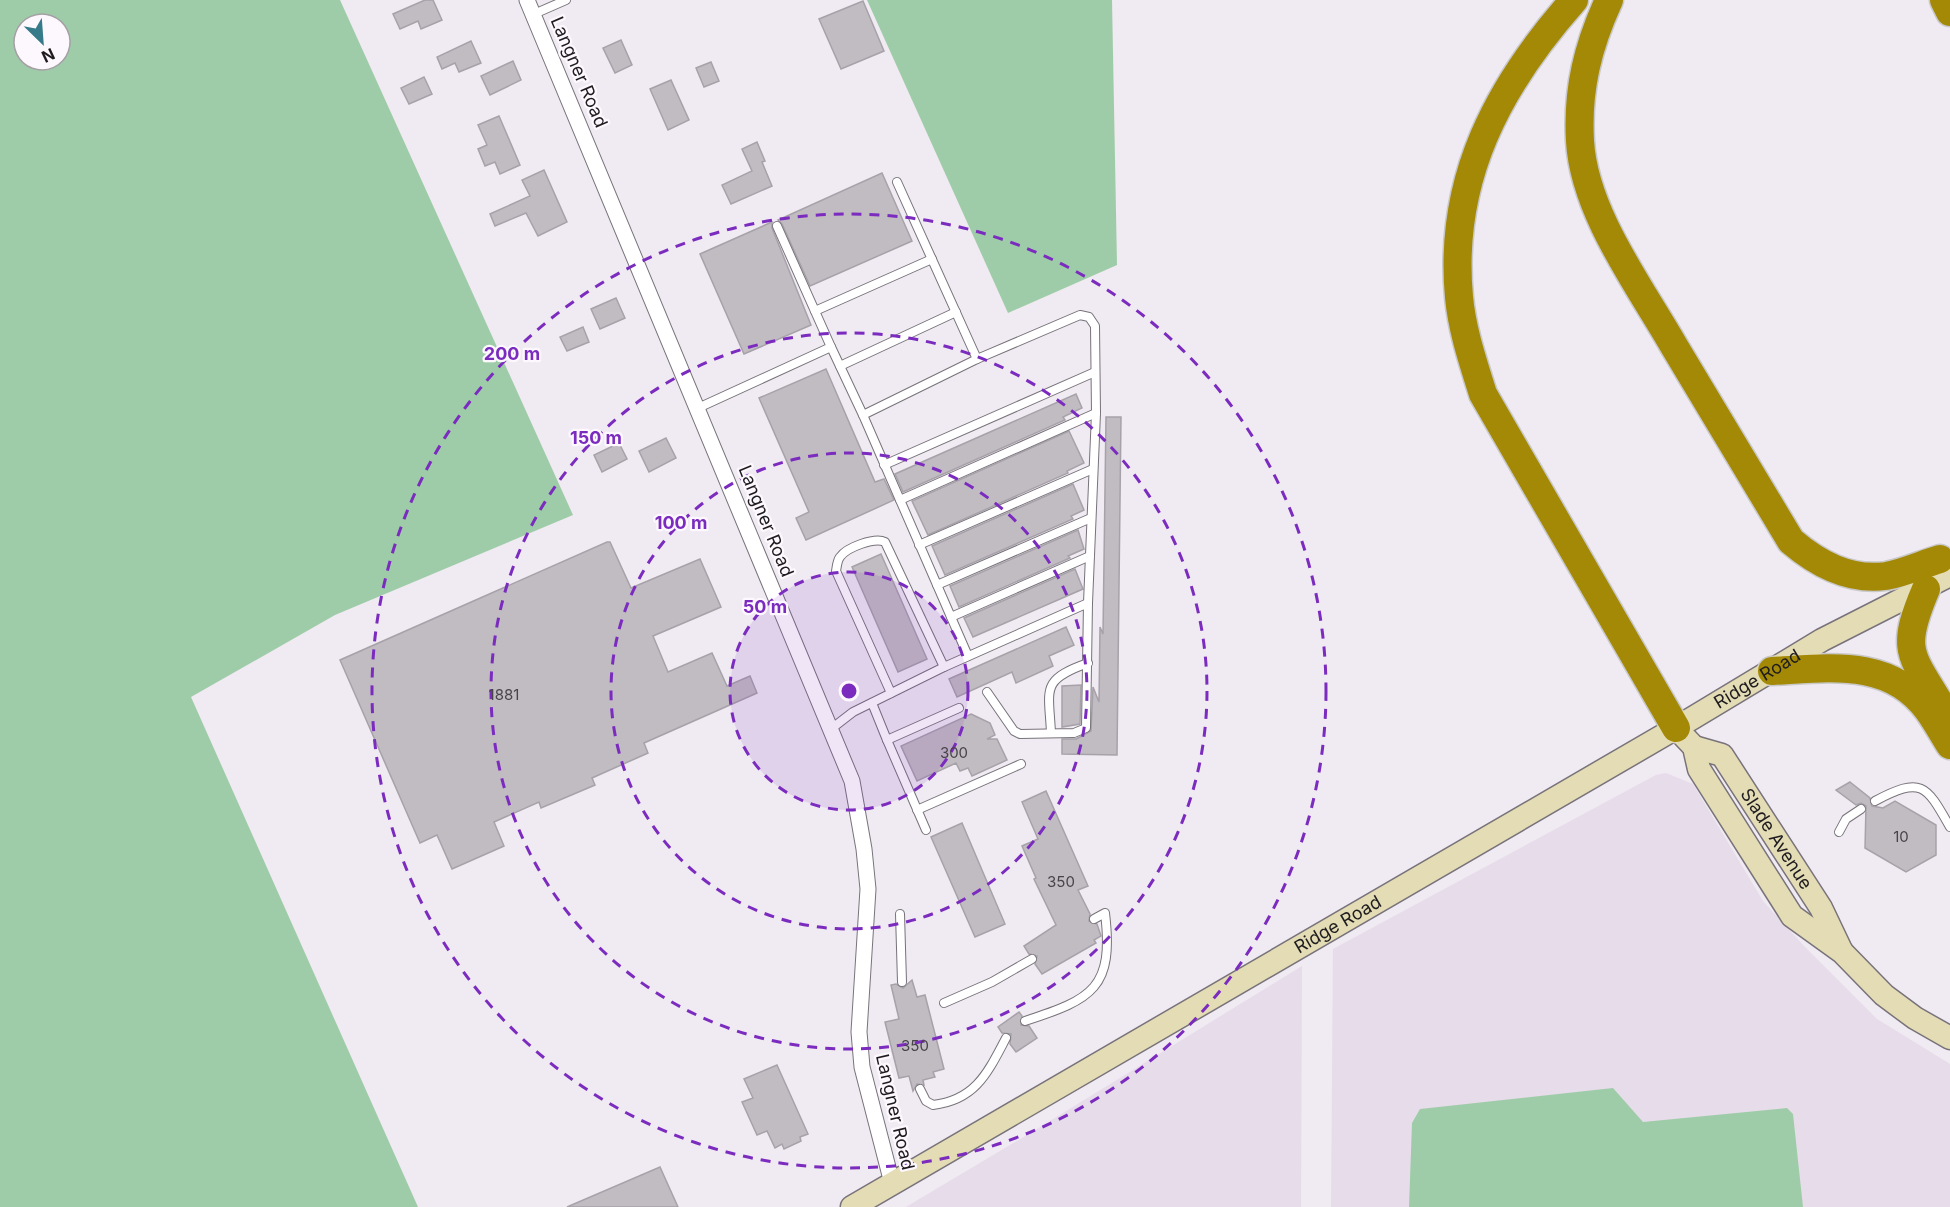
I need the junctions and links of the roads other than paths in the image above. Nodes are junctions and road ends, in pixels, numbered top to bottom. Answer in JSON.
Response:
{"nodes":[{"id":1,"x":566,"y":0,"type":"edge"},
{"id":2,"x":1574,"y":0,"type":"edge"},
{"id":3,"x":1609,"y":0,"type":"edge"},
{"id":4,"x":1944,"y":0,"type":"edge"},
{"id":5,"x":530,"y":7,"type":"edge"},
{"id":6,"x":1950,"y":12,"type":"edge"},
{"id":7,"x":897,"y":182,"type":"dead end"},
{"id":8,"x":777,"y":226,"type":"dead end"},
{"id":9,"x":932,"y":259,"type":"junction"},
{"id":10,"x":815,"y":311,"type":"junction"},
{"id":11,"x":956,"y":312,"type":"junction"},
{"id":12,"x":831,"y":347,"type":"junction"},
{"id":13,"x":978,"y":359,"type":"junction"},
{"id":14,"x":840,"y":366,"type":"junction"},
{"id":15,"x":1095,"y":372,"type":"junction"},
{"id":16,"x":698,"y":408,"type":"junction"},
{"id":17,"x":1095,"y":413,"type":"junction"},
{"id":18,"x":862,"y":414,"type":"junction"},
{"id":19,"x":884,"y":465,"type":"junction"},
{"id":20,"x":1093,"y":469,"type":"junction"},
{"id":21,"x":900,"y":500,"type":"junction"},
{"id":22,"x":1091,"y":518,"type":"junction"},
{"id":23,"x":919,"y":545,"type":"junction"},
{"id":24,"x":1090,"y":556,"type":"junction"},
{"id":25,"x":1942,"y":569,"type":"edge"},
{"id":26,"x":937,"y":585,"type":"junction"},
{"id":27,"x":1088,"y":603,"type":"junction"},
{"id":28,"x":951,"y":617,"type":"junction"},
{"id":29,"x":1822,"y":640,"type":"junction"},
{"id":30,"x":968,"y":656,"type":"junction"},
{"id":31,"x":1088,"y":663,"type":"junction"},
{"id":32,"x":944,"y":667,"type":"junction"},
{"id":33,"x":1772,"y":670,"type":"junction"},
{"id":34,"x":987,"y":692,"type":"dead end"},
{"id":35,"x":891,"y":693,"type":"junction"},
{"id":36,"x":872,"y":703,"type":"junction"},
{"id":37,"x":959,"y":708,"type":"dead end"},
{"id":38,"x":1950,"y":721,"type":"edge"},
{"id":39,"x":831,"y":729,"type":"junction"},
{"id":40,"x":1051,"y":734,"type":"junction"},
{"id":41,"x":1685,"y":737,"type":"junction"},
{"id":42,"x":887,"y":740,"type":"junction"},
{"id":43,"x":1950,"y":745,"type":"edge"},
{"id":44,"x":1021,"y":764,"type":"dead end"},
{"id":45,"x":1875,"y":801,"type":"dead end"},
{"id":46,"x":1862,"y":809,"type":"dead end"},
{"id":47,"x":918,"y":810,"type":"junction"},
{"id":48,"x":1950,"y":827,"type":"edge"},
{"id":49,"x":926,"y":830,"type":"dead end"},
{"id":50,"x":1839,"y":832,"type":"dead end"},
{"id":51,"x":900,"y":914,"type":"dead end"},
{"id":52,"x":1094,"y":919,"type":"dead end"},
{"id":53,"x":1032,"y":959,"type":"dead end"},
{"id":54,"x":902,"y":982,"type":"dead end"},
{"id":55,"x":944,"y":1003,"type":"dead end"},
{"id":56,"x":1025,"y":1021,"type":"dead end"},
{"id":57,"x":1006,"y":1038,"type":"dead end"},
{"id":58,"x":1950,"y":1038,"type":"edge"},
{"id":59,"x":920,"y":1089,"type":"dead end"},
{"id":60,"x":892,"y":1183,"type":"junction"},
{"id":61,"x":852,"y":1207,"type":"edge"}],
"edges":[{"from":1,"to":5,"type":"lane"},
{"from":2,"to":41,"type":"highway"},
{"from":3,"to":25,"type":"highway"},
{"from":4,"to":6,"type":"highway"},
{"from":5,"to":16,"type":"street","name":"Langner Road"},
{"from":7,"to":9,"type":"lane"},
{"from":8,"to":10,"type":"lane"},
{"from":9,"to":10,"type":"lane"},
{"from":9,"to":11,"type":"lane"},
{"from":10,"to":12,"type":"lane"},
{"from":11,"to":13,"type":"lane"},
{"from":11,"to":14,"type":"lane"},
{"from":12,"to":14,"type":"lane"},
{"from":12,"to":16,"type":"lane"},
{"from":13,"to":15,"type":"lane"},
{"from":13,"to":18,"type":"lane"},
{"from":14,"to":18,"type":"lane"},
{"from":15,"to":17,"type":"lane"},
{"from":15,"to":19,"type":"lane"},
{"from":16,"to":39,"type":"street","name":"Langner Road"},
{"from":17,"to":20,"type":"lane"},
{"from":17,"to":21,"type":"lane"},
{"from":18,"to":19,"type":"lane"},
{"from":19,"to":21,"type":"lane"},
{"from":20,"to":22,"type":"lane"},
{"from":20,"to":23,"type":"lane"},
{"from":21,"to":23,"type":"lane"},
{"from":22,"to":24,"type":"lane"},
{"from":22,"to":26,"type":"lane"},
{"from":23,"to":26,"type":"lane"},
{"from":24,"to":27,"type":"lane"},
{"from":24,"to":28,"type":"lane"},
{"from":25,"to":29,"type":"street","name":"Ridge Road"},
{"from":25,"to":29,"type":"street","name":"Ridge Road"},
{"from":25,"to":38,"type":"highway"},
{"from":26,"to":28,"type":"lane"},
{"from":27,"to":30,"type":"lane"},
{"from":27,"to":31,"type":"lane"},
{"from":28,"to":30,"type":"lane"},
{"from":29,"to":33,"type":"street","name":"Ridge Road"},
{"from":30,"to":32,"type":"lane"},
{"from":31,"to":40,"type":"lane"},
{"from":31,"to":40,"type":"lane"},
{"from":32,"to":35,"type":"lane"},
{"from":32,"to":35,"type":"lane"},
{"from":33,"to":41,"type":"street","name":"Ridge Road"},
{"from":33,"to":43,"type":"highway"},
{"from":34,"to":40,"type":"lane"},
{"from":35,"to":36,"type":"lane"},
{"from":36,"to":39,"type":"lane"},
{"from":36,"to":42,"type":"lane"},
{"from":37,"to":42,"type":"lane"},
{"from":39,"to":60,"type":"street","name":"Langner Road"},
{"from":41,"to":58,"type":"street","name":"Slade Avenue"},
{"from":41,"to":60,"type":"street","name":"Ridge Road"},
{"from":42,"to":47,"type":"lane"},
{"from":44,"to":47,"type":"lane"},
{"from":45,"to":48,"type":"lane"},
{"from":46,"to":50,"type":"lane"},
{"from":47,"to":49,"type":"lane"},
{"from":51,"to":54,"type":"lane"},
{"from":52,"to":56,"type":"lane"},
{"from":53,"to":55,"type":"lane"},
{"from":57,"to":59,"type":"lane"},
{"from":60,"to":61,"type":"street","name":"Ridge Road"}]}
